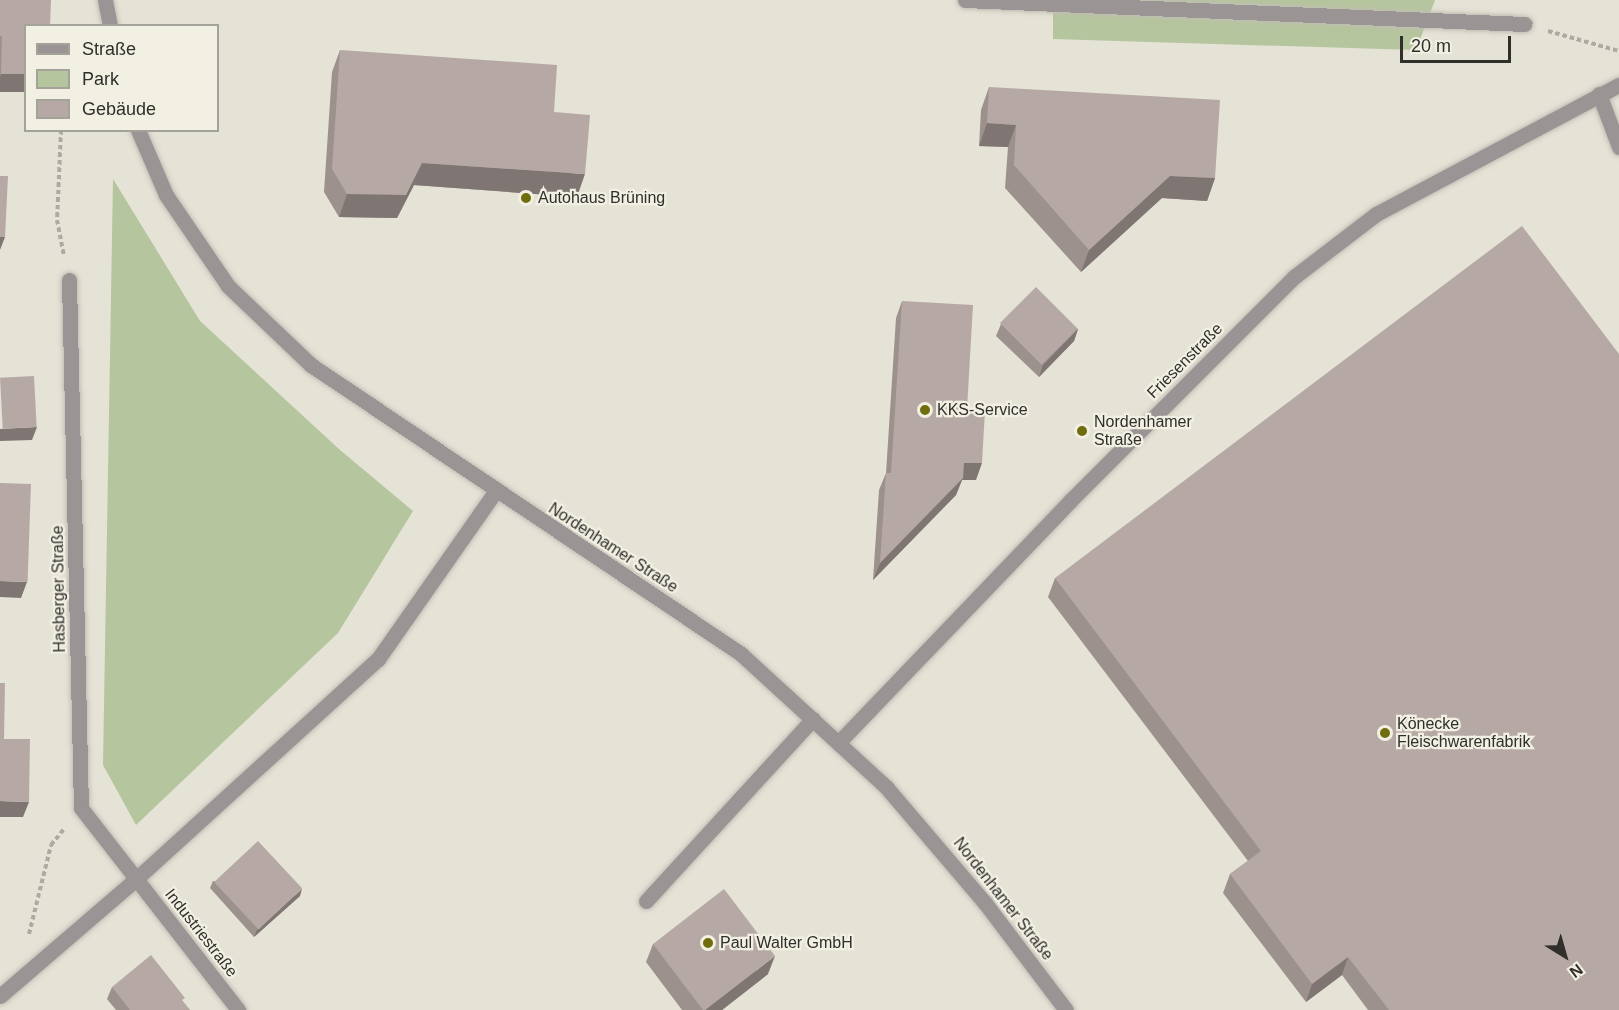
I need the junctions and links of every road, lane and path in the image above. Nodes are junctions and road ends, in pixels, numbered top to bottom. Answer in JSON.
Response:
{"nodes":[{"id":1,"x":105,"y":0,"type":"edge"},
{"id":2,"x":965,"y":0,"type":"edge"},
{"id":3,"x":110,"y":24,"type":"edge"},
{"id":4,"x":1524,"y":24,"type":"joint"},
{"id":5,"x":1619,"y":51,"type":"edge"},
{"id":6,"x":1619,"y":85,"type":"edge"},
{"id":7,"x":1599,"y":94,"type":"junction"},
{"id":8,"x":61,"y":132,"type":"edge"},
{"id":9,"x":139,"y":132,"type":"edge"},
{"id":10,"x":1619,"y":147,"type":"edge"},
{"id":11,"x":69,"y":280,"type":"joint"},
{"id":12,"x":495,"y":492,"type":"junction"},
{"id":13,"x":813,"y":719,"type":"junction"},
{"id":14,"x":839,"y":742,"type":"junction"},
{"id":15,"x":81,"y":807,"type":"junction"},
{"id":16,"x":136,"y":879,"type":"junction"},
{"id":17,"x":646,"y":901,"type":"dead end"},
{"id":18,"x":18,"y":980,"type":"junction"},
{"id":19,"x":0,"y":996,"type":"edge"},
{"id":20,"x":238,"y":1010,"type":"edge"},
{"id":21,"x":1066,"y":1010,"type":"edge"}],
"edges":[{"from":1,"to":3,"type":"street"},
{"from":2,"to":4,"type":"street"},
{"from":4,"to":5,"type":"path"},
{"from":6,"to":7,"type":"street","name":"Friesenstraße"},
{"from":7,"to":10,"type":"street"},
{"from":7,"to":14,"type":"street","name":"Friesenstraße"},
{"from":8,"to":11,"type":"path"},
{"from":9,"to":12,"type":"street","name":"Nordenhamer Straße"},
{"from":11,"to":15,"type":"street","name":"Hasberger Straße"},
{"from":12,"to":13,"type":"street","name":"Nordenhamer Straße"},
{"from":12,"to":16,"type":"street"},
{"from":13,"to":14,"type":"street","name":"Nordenhamer Straße"},
{"from":13,"to":17,"type":"street"},
{"from":14,"to":21,"type":"street","name":"Nordenhamer Straße"},
{"from":15,"to":16,"type":"street"},
{"from":15,"to":18,"type":"path"},
{"from":16,"to":18,"type":"street"},
{"from":16,"to":20,"type":"street","name":"Industriestraße"},
{"from":18,"to":19,"type":"street"}]}
